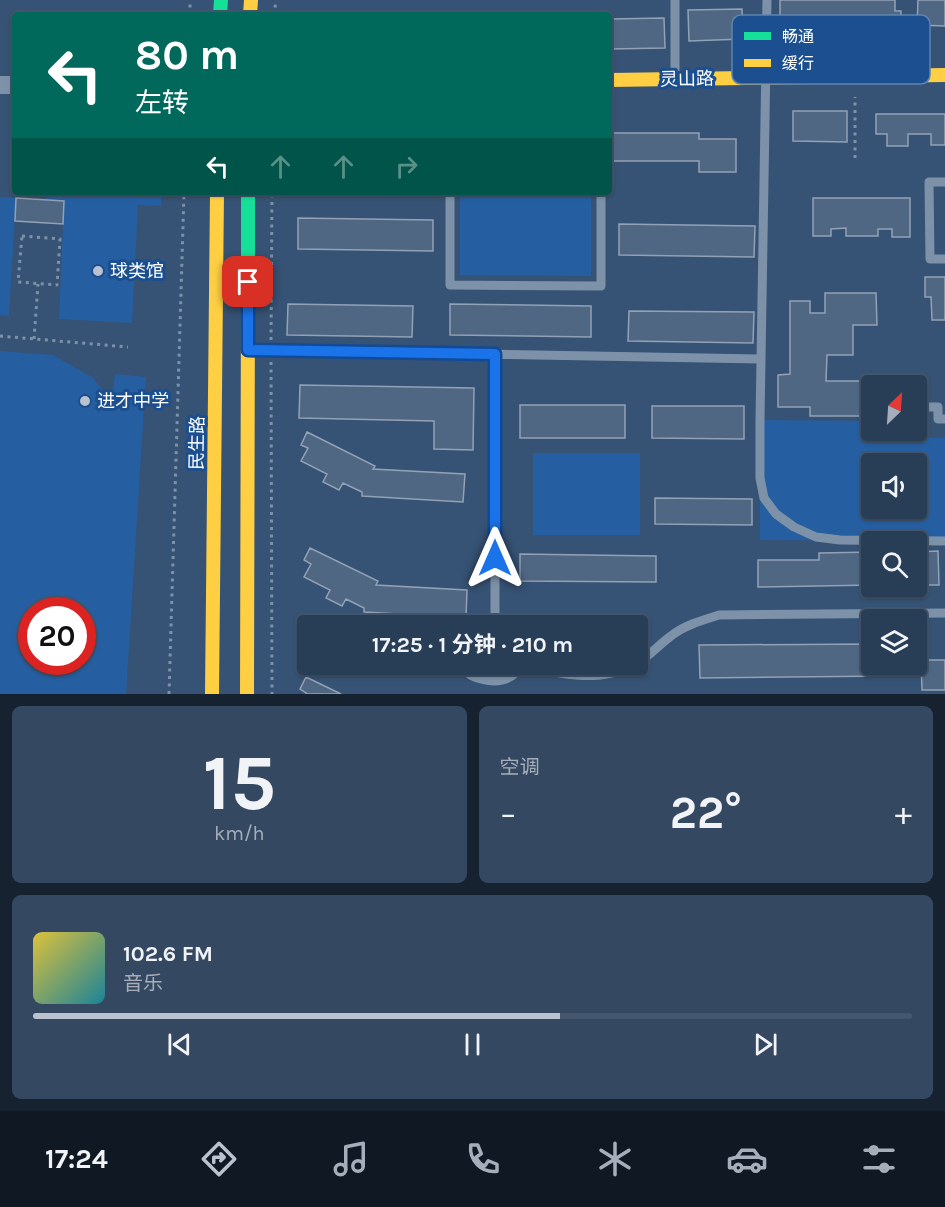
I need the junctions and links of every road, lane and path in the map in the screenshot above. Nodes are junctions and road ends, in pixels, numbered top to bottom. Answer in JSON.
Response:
{"nodes":[{"id":1,"x":675,"y":0,"type":"edge"},
{"id":2,"x":767,"y":0,"type":"edge"},
{"id":3,"x":767,"y":15,"type":"edge"},
{"id":4,"x":930,"y":75,"type":"edge"},
{"id":5,"x":945,"y":75,"type":"edge"},
{"id":6,"x":732,"y":78,"type":"edge"},
{"id":7,"x":675,"y":79,"type":"junction"},
{"id":8,"x":612,"y":80,"type":"edge"},
{"id":9,"x":765,"y":84,"type":"edge"},
{"id":10,"x":855,"y":84,"type":"edge"},
{"id":11,"x":855,"y":158,"type":"dead end"},
{"id":12,"x":945,"y":182,"type":"edge"},
{"id":13,"x":184,"y":195,"type":"edge"},
{"id":14,"x":217,"y":195,"type":"edge"},
{"id":15,"x":248,"y":195,"type":"edge"},
{"id":16,"x":272,"y":195,"type":"edge"},
{"id":17,"x":450,"y":195,"type":"edge"},
{"id":18,"x":601,"y":195,"type":"edge"},
{"id":19,"x":945,"y":259,"type":"edge"},
{"id":20,"x":38,"y":284,"type":"junction"},
{"id":21,"x":0,"y":336,"type":"edge"},
{"id":22,"x":34,"y":339,"type":"junction"},
{"id":23,"x":128,"y":347,"type":"dead end"},
{"id":24,"x":248,"y":350,"type":"junction"},
{"id":25,"x":270,"y":351,"type":"junction"},
{"id":26,"x":495,"y":354,"type":"junction"},
{"id":27,"x":760,"y":359,"type":"junction"},
{"id":28,"x":927,"y":407,"type":"edge"},
{"id":29,"x":945,"y":420,"type":"edge"},
{"id":30,"x":945,"y":541,"type":"edge"},
{"id":31,"x":945,"y":613,"type":"edge"},
{"id":32,"x":495,"y":615,"type":"edge"},
{"id":33,"x":648,"y":655,"type":"edge"},
{"id":34,"x":471,"y":675,"type":"edge"},
{"id":35,"x":514,"y":675,"type":"edge"},
{"id":36,"x":572,"y":675,"type":"edge"},
{"id":37,"x":603,"y":675,"type":"edge"},
{"id":38,"x":169,"y":694,"type":"edge"},
{"id":39,"x":212,"y":694,"type":"edge"},
{"id":40,"x":247,"y":694,"type":"edge"},
{"id":41,"x":272,"y":694,"type":"edge"}],
"edges":[{"from":1,"to":7,"type":"lane"},
{"from":2,"to":3,"type":"lane"},
{"from":4,"to":5,"type":"main road","name":"灵山路"},
{"from":6,"to":7,"type":"main road","name":"灵山路"},
{"from":7,"to":8,"type":"main road","name":"灵山路"},
{"from":9,"to":27,"type":"lane"},
{"from":10,"to":11,"type":"path"},
{"from":12,"to":19,"type":"lane"},
{"from":13,"to":38,"type":"path"},
{"from":14,"to":39,"type":"main road","name":"民生路"},
{"from":15,"to":24,"type":"main road"},
{"from":16,"to":25,"type":"path"},
{"from":17,"to":18,"type":"lane"},
{"from":20,"to":20,"type":"path"},
{"from":20,"to":22,"type":"path"},
{"from":21,"to":22,"type":"path"},
{"from":22,"to":23,"type":"path"},
{"from":24,"to":25,"type":"lane"},
{"from":24,"to":40,"type":"main road"},
{"from":25,"to":26,"type":"lane"},
{"from":25,"to":41,"type":"path"},
{"from":26,"to":27,"type":"lane"},
{"from":26,"to":32,"type":"lane"},
{"from":27,"to":30,"type":"lane"},
{"from":28,"to":29,"type":"lane"},
{"from":31,"to":33,"type":"lane"},
{"from":34,"to":35,"type":"lane"},
{"from":36,"to":37,"type":"lane"}]}
